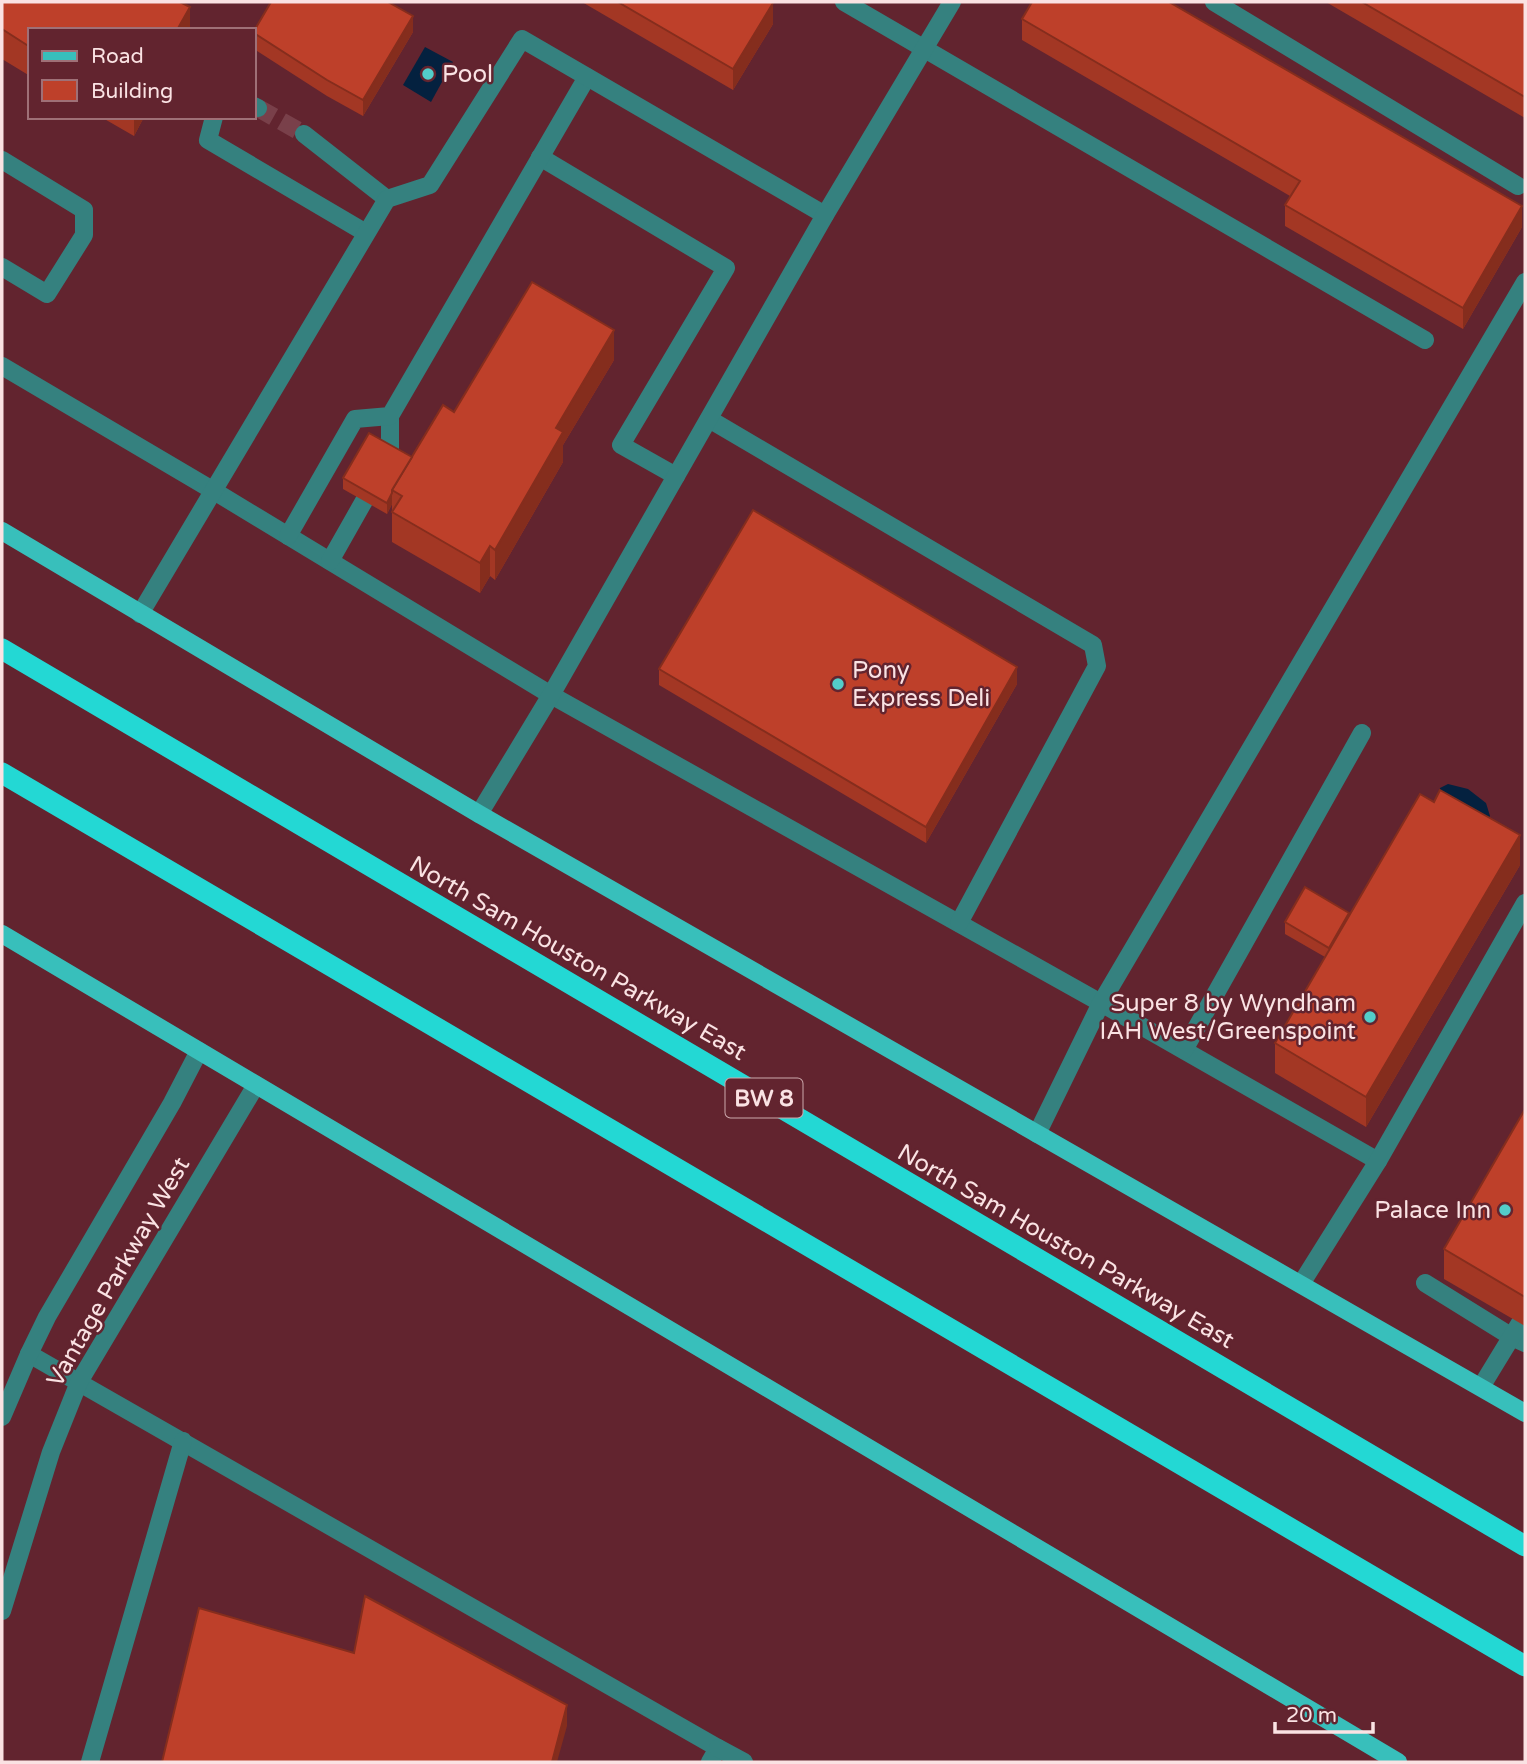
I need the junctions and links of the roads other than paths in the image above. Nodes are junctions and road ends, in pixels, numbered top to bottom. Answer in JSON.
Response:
{"nodes":[{"id":1,"x":844,"y":2,"type":"edge"},
{"id":2,"x":952,"y":2,"type":"edge"},
{"id":3,"x":1214,"y":2,"type":"edge"},
{"id":4,"x":923,"y":48,"type":"junction"},
{"id":5,"x":587,"y":77,"type":"junction"},
{"id":6,"x":213,"y":119,"type":"edge"},
{"id":7,"x":304,"y":134,"type":"tunnel mouth"},
{"id":8,"x":540,"y":157,"type":"junction"},
{"id":9,"x":2,"y":160,"type":"edge"},
{"id":10,"x":1518,"y":186,"type":"dead end"},
{"id":11,"x":387,"y":199,"type":"junction"},
{"id":12,"x":825,"y":215,"type":"junction"},
{"id":13,"x":366,"y":233,"type":"junction"},
{"id":14,"x":2,"y":267,"type":"edge"},
{"id":15,"x":1525,"y":282,"type":"edge"},
{"id":16,"x":1425,"y":340,"type":"dead end"},
{"id":17,"x":2,"y":366,"type":"edge"},
{"id":18,"x":390,"y":416,"type":"junction"},
{"id":19,"x":709,"y":419,"type":"junction"},
{"id":20,"x":390,"y":456,"type":"edge"},
{"id":21,"x":676,"y":476,"type":"junction"},
{"id":22,"x":214,"y":491,"type":"junction"},
{"id":23,"x":364,"y":501,"type":"edge"},
{"id":24,"x":2,"y":531,"type":"edge"},
{"id":25,"x":288,"y":536,"type":"junction"},
{"id":26,"x":330,"y":561,"type":"junction"},
{"id":27,"x":141,"y":614,"type":"junction"},
{"id":28,"x":2,"y":649,"type":"edge"},
{"id":29,"x":551,"y":695,"type":"junction"},
{"id":30,"x":1362,"y":733,"type":"dead end"},
{"id":31,"x":2,"y":773,"type":"edge"},
{"id":32,"x":479,"y":814,"type":"junction"},
{"id":33,"x":1525,"y":903,"type":"edge"},
{"id":34,"x":959,"y":923,"type":"junction"},
{"id":35,"x":2,"y":934,"type":"edge"},
{"id":36,"x":1101,"y":1003,"type":"junction"},
{"id":37,"x":1184,"y":1050,"type":"junction"},
{"id":38,"x":199,"y":1051,"type":"junction"},
{"id":39,"x":256,"y":1085,"type":"junction"},
{"id":40,"x":1037,"y":1134,"type":"junction"},
{"id":41,"x":1377,"y":1161,"type":"junction"},
{"id":42,"x":1424,"y":1283,"type":"dead end"},
{"id":43,"x":1301,"y":1284,"type":"junction"},
{"id":44,"x":1519,"y":1334,"type":"edge"},
{"id":45,"x":29,"y":1354,"type":"junction"},
{"id":46,"x":79,"y":1382,"type":"junction"},
{"id":47,"x":1482,"y":1387,"type":"junction"},
{"id":48,"x":1525,"y":1413,"type":"edge"},
{"id":49,"x":2,"y":1418,"type":"edge"},
{"id":50,"x":183,"y":1441,"type":"junction"},
{"id":51,"x":1525,"y":1546,"type":"edge"},
{"id":52,"x":2,"y":1611,"type":"edge"},
{"id":53,"x":1525,"y":1666,"type":"edge"},
{"id":54,"x":714,"y":1755,"type":"edge"},
{"id":55,"x":90,"y":1762,"type":"edge"},
{"id":56,"x":744,"y":1762,"type":"edge"},
{"id":57,"x":1398,"y":1762,"type":"edge"}],
"edges":[{"from":1,"to":4,"type":"street"},
{"from":2,"to":4,"type":"street"},
{"from":3,"to":10,"type":"street"},
{"from":4,"to":12,"type":"street"},
{"from":4,"to":16,"type":"street"},
{"from":5,"to":8,"type":"street"},
{"from":5,"to":11,"type":"street"},
{"from":5,"to":12,"type":"street"},
{"from":6,"to":13,"type":"street"},
{"from":7,"to":11,"type":"street"},
{"from":8,"to":18,"type":"street"},
{"from":8,"to":21,"type":"street"},
{"from":9,"to":14,"type":"street"},
{"from":11,"to":13,"type":"street"},
{"from":12,"to":19,"type":"street"},
{"from":13,"to":22,"type":"street"},
{"from":15,"to":36,"type":"street"},
{"from":17,"to":22,"type":"street"},
{"from":18,"to":20,"type":"street"},
{"from":18,"to":25,"type":"street"},
{"from":19,"to":21,"type":"street"},
{"from":19,"to":34,"type":"street"},
{"from":21,"to":29,"type":"street"},
{"from":22,"to":25,"type":"street"},
{"from":22,"to":27,"type":"street"},
{"from":23,"to":26,"type":"street"},
{"from":24,"to":27,"type":"main road"},
{"from":25,"to":26,"type":"street"},
{"from":26,"to":29,"type":"street"},
{"from":27,"to":32,"type":"main road"},
{"from":28,"to":51,"type":"highway","name":"North Sam Houston Parkway East","number":"BW 8"},
{"from":29,"to":32,"type":"street"},
{"from":29,"to":34,"type":"street"},
{"from":30,"to":37,"type":"street"},
{"from":31,"to":53,"type":"highway"},
{"from":32,"to":40,"type":"main road"},
{"from":33,"to":41,"type":"street"},
{"from":34,"to":36,"type":"street"},
{"from":35,"to":38,"type":"main road"},
{"from":36,"to":37,"type":"street"},
{"from":36,"to":40,"type":"street"},
{"from":37,"to":41,"type":"street"},
{"from":38,"to":39,"type":"main road"},
{"from":38,"to":45,"type":"street","name":"Vantage Parkway West"},
{"from":39,"to":46,"type":"street","name":"Vantage Parkway West"},
{"from":39,"to":57,"type":"main road"},
{"from":40,"to":43,"type":"main road"},
{"from":41,"to":43,"type":"street"},
{"from":42,"to":44,"type":"street"},
{"from":43,"to":47,"type":"main road"},
{"from":44,"to":47,"type":"street"},
{"from":45,"to":46,"type":"street"},
{"from":45,"to":49,"type":"street","name":"Vantage Parkway West"},
{"from":46,"to":50,"type":"street"},
{"from":46,"to":52,"type":"street","name":"Vantage Parkway West"},
{"from":47,"to":48,"type":"main road"},
{"from":50,"to":54,"type":"street"},
{"from":50,"to":55,"type":"street"},
{"from":54,"to":56,"type":"street"}]}
